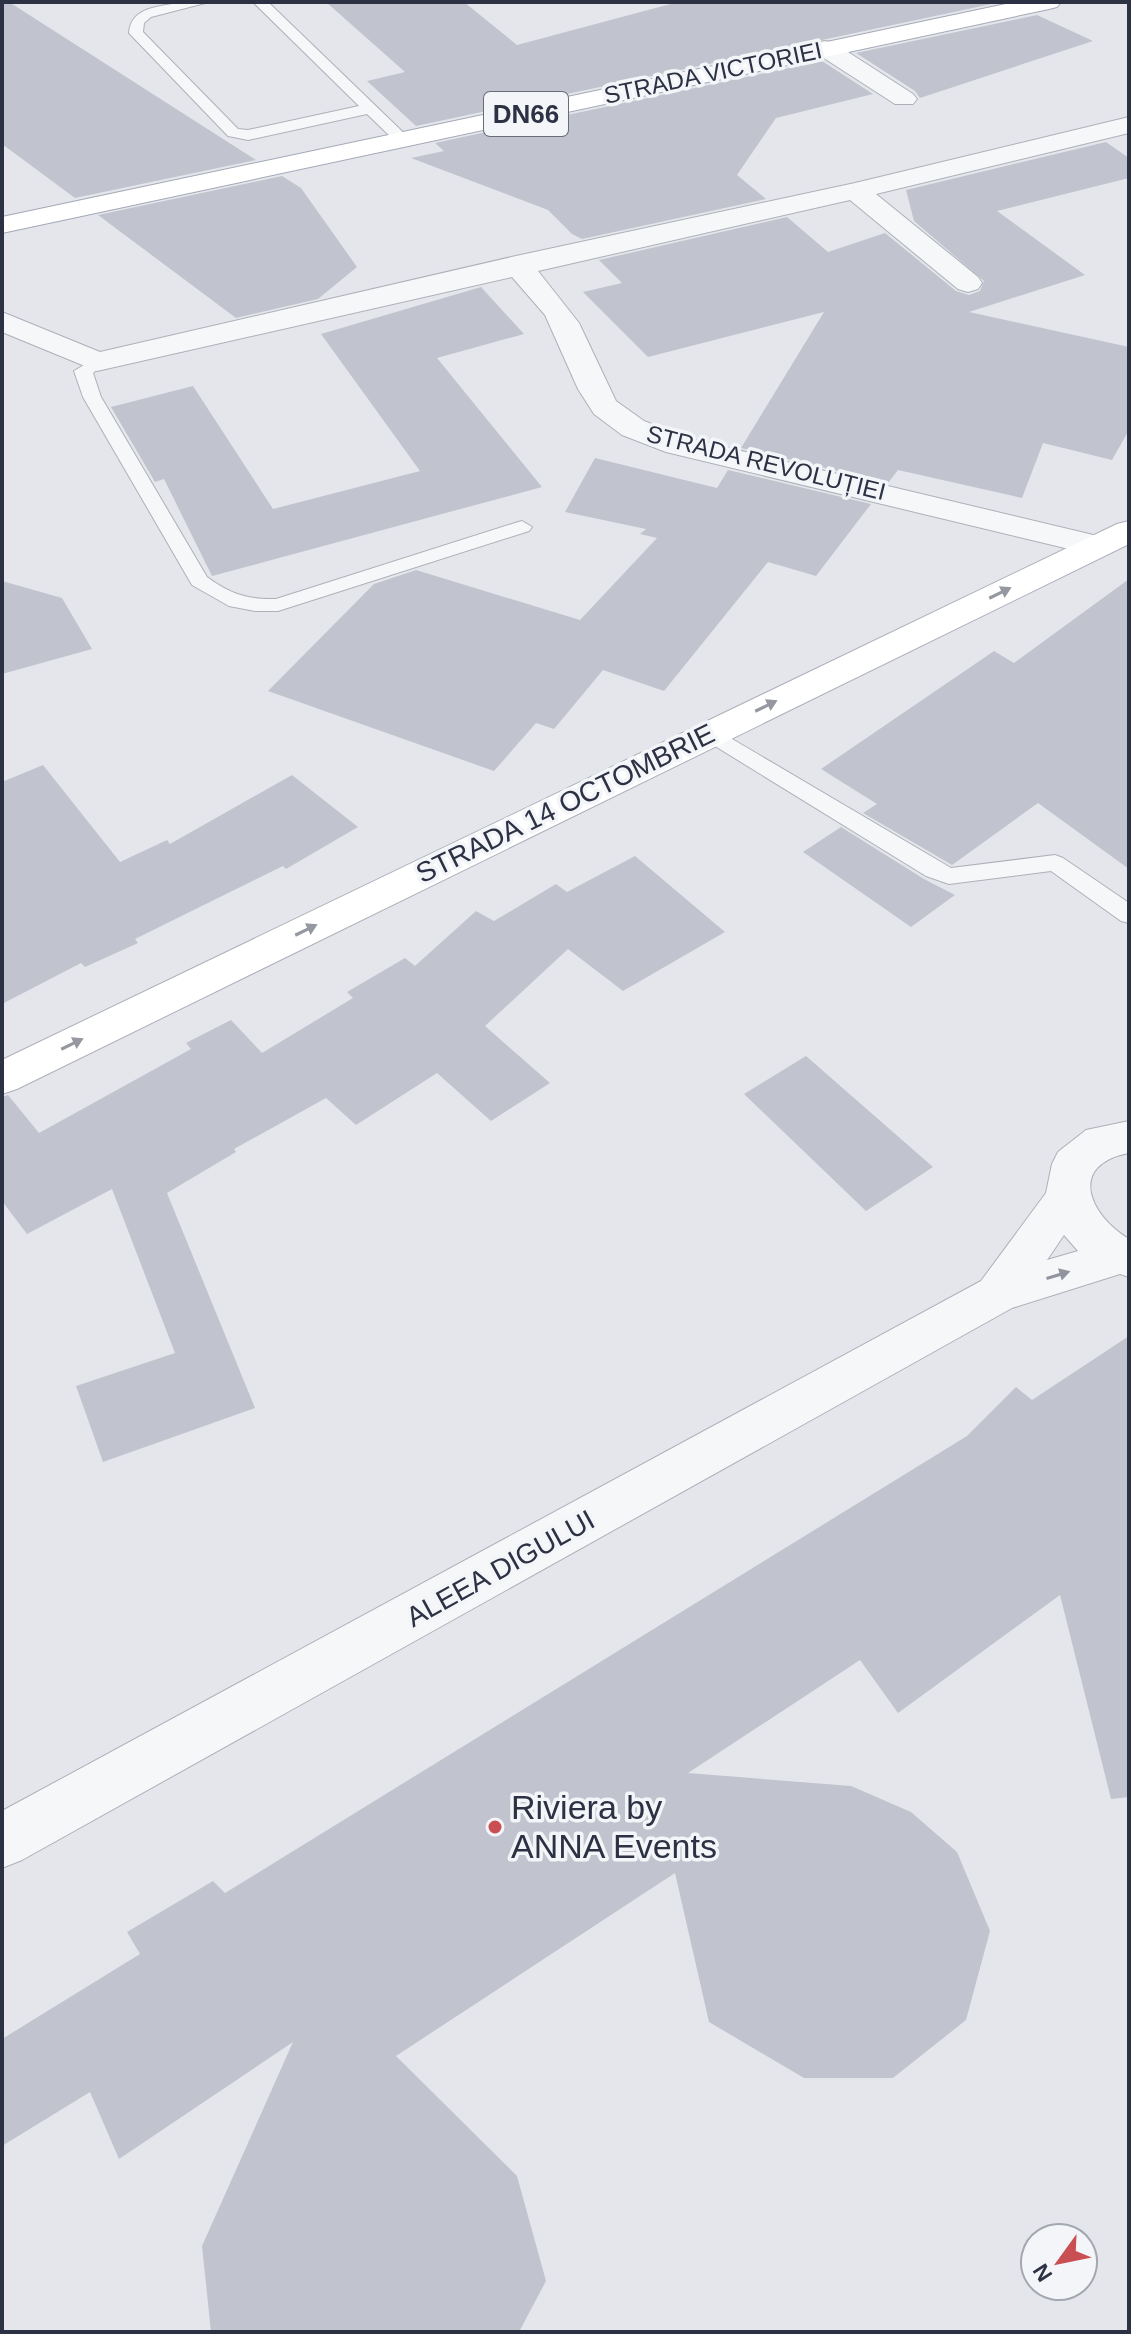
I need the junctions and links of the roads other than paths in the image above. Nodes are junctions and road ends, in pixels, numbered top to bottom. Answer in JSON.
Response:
{"nodes":[{"id":1,"x":202,"y":2,"type":"edge"},
{"id":2,"x":260,"y":2,"type":"edge"},
{"id":3,"x":1049,"y":2,"type":"edge"},
{"id":4,"x":825,"y":48,"type":"junction"},
{"id":5,"x":904,"y":99,"type":"dead end"},
{"id":6,"x":372,"y":108,"type":"junction"},
{"id":7,"x":1129,"y":125,"type":"edge"},
{"id":8,"x":402,"y":139,"type":"junction"},
{"id":9,"x":855,"y":191,"type":"junction"},
{"id":10,"x":2,"y":225,"type":"edge"},
{"id":11,"x":516,"y":265,"type":"junction"},
{"id":12,"x":968,"y":283,"type":"dead end"},
{"id":13,"x":2,"y":321,"type":"edge"},
{"id":14,"x":97,"y":362,"type":"junction"},
{"id":15,"x":522,"y":527,"type":"dead end"},
{"id":16,"x":1114,"y":539,"type":"edge"},
{"id":17,"x":710,"y":733,"type":"junction"},
{"id":18,"x":1129,"y":915,"type":"edge"},
{"id":19,"x":2,"y":1078,"type":"edge"},
{"id":20,"x":1129,"y":1137,"type":"edge"},
{"id":21,"x":1068,"y":1196,"type":"junction"},
{"id":22,"x":1124,"y":1258,"type":"edge"},
{"id":23,"x":997,"y":1294,"type":"junction"},
{"id":24,"x":2,"y":1841,"type":"edge"}],
"edges":[{"from":1,"to":6,"type":"lane"},
{"from":2,"to":6,"type":"lane"},
{"from":3,"to":4,"type":"main road","name":"STRADA VICTORIEI","number":"DN66"},
{"from":4,"to":5,"type":"street"},
{"from":4,"to":8,"type":"main road","name":"STRADA VICTORIEI","number":"DN66"},
{"from":6,"to":8,"type":"lane"},
{"from":7,"to":9,"type":"street"},
{"from":8,"to":10,"type":"main road","name":"STRADA VICTORIEI","number":"DN66"},
{"from":9,"to":11,"type":"street"},
{"from":9,"to":12,"type":"street"},
{"from":11,"to":14,"type":"street"},
{"from":11,"to":16,"type":"street","name":"STRADA REVOLUȚIEI"},
{"from":13,"to":14,"type":"street"},
{"from":14,"to":15,"type":"lane"},
{"from":17,"to":16,"type":"main road","name":"STRADA 14 OCTOMBRIE","one_way":true},
{"from":17,"to":18,"type":"lane"},
{"from":19,"to":17,"type":"main road","name":"STRADA 14 OCTOMBRIE","one_way":true},
{"from":20,"to":21,"type":"street","name":"ALEEA DIGULUI"},
{"from":21,"to":22,"type":"street"},
{"from":21,"to":23,"type":"street","name":"ALEEA DIGULUI"},
{"from":23,"to":22,"type":"street","name":"ALEEA DIGULUI","one_way":true},
{"from":23,"to":24,"type":"street","name":"ALEEA DIGULUI"}]}
